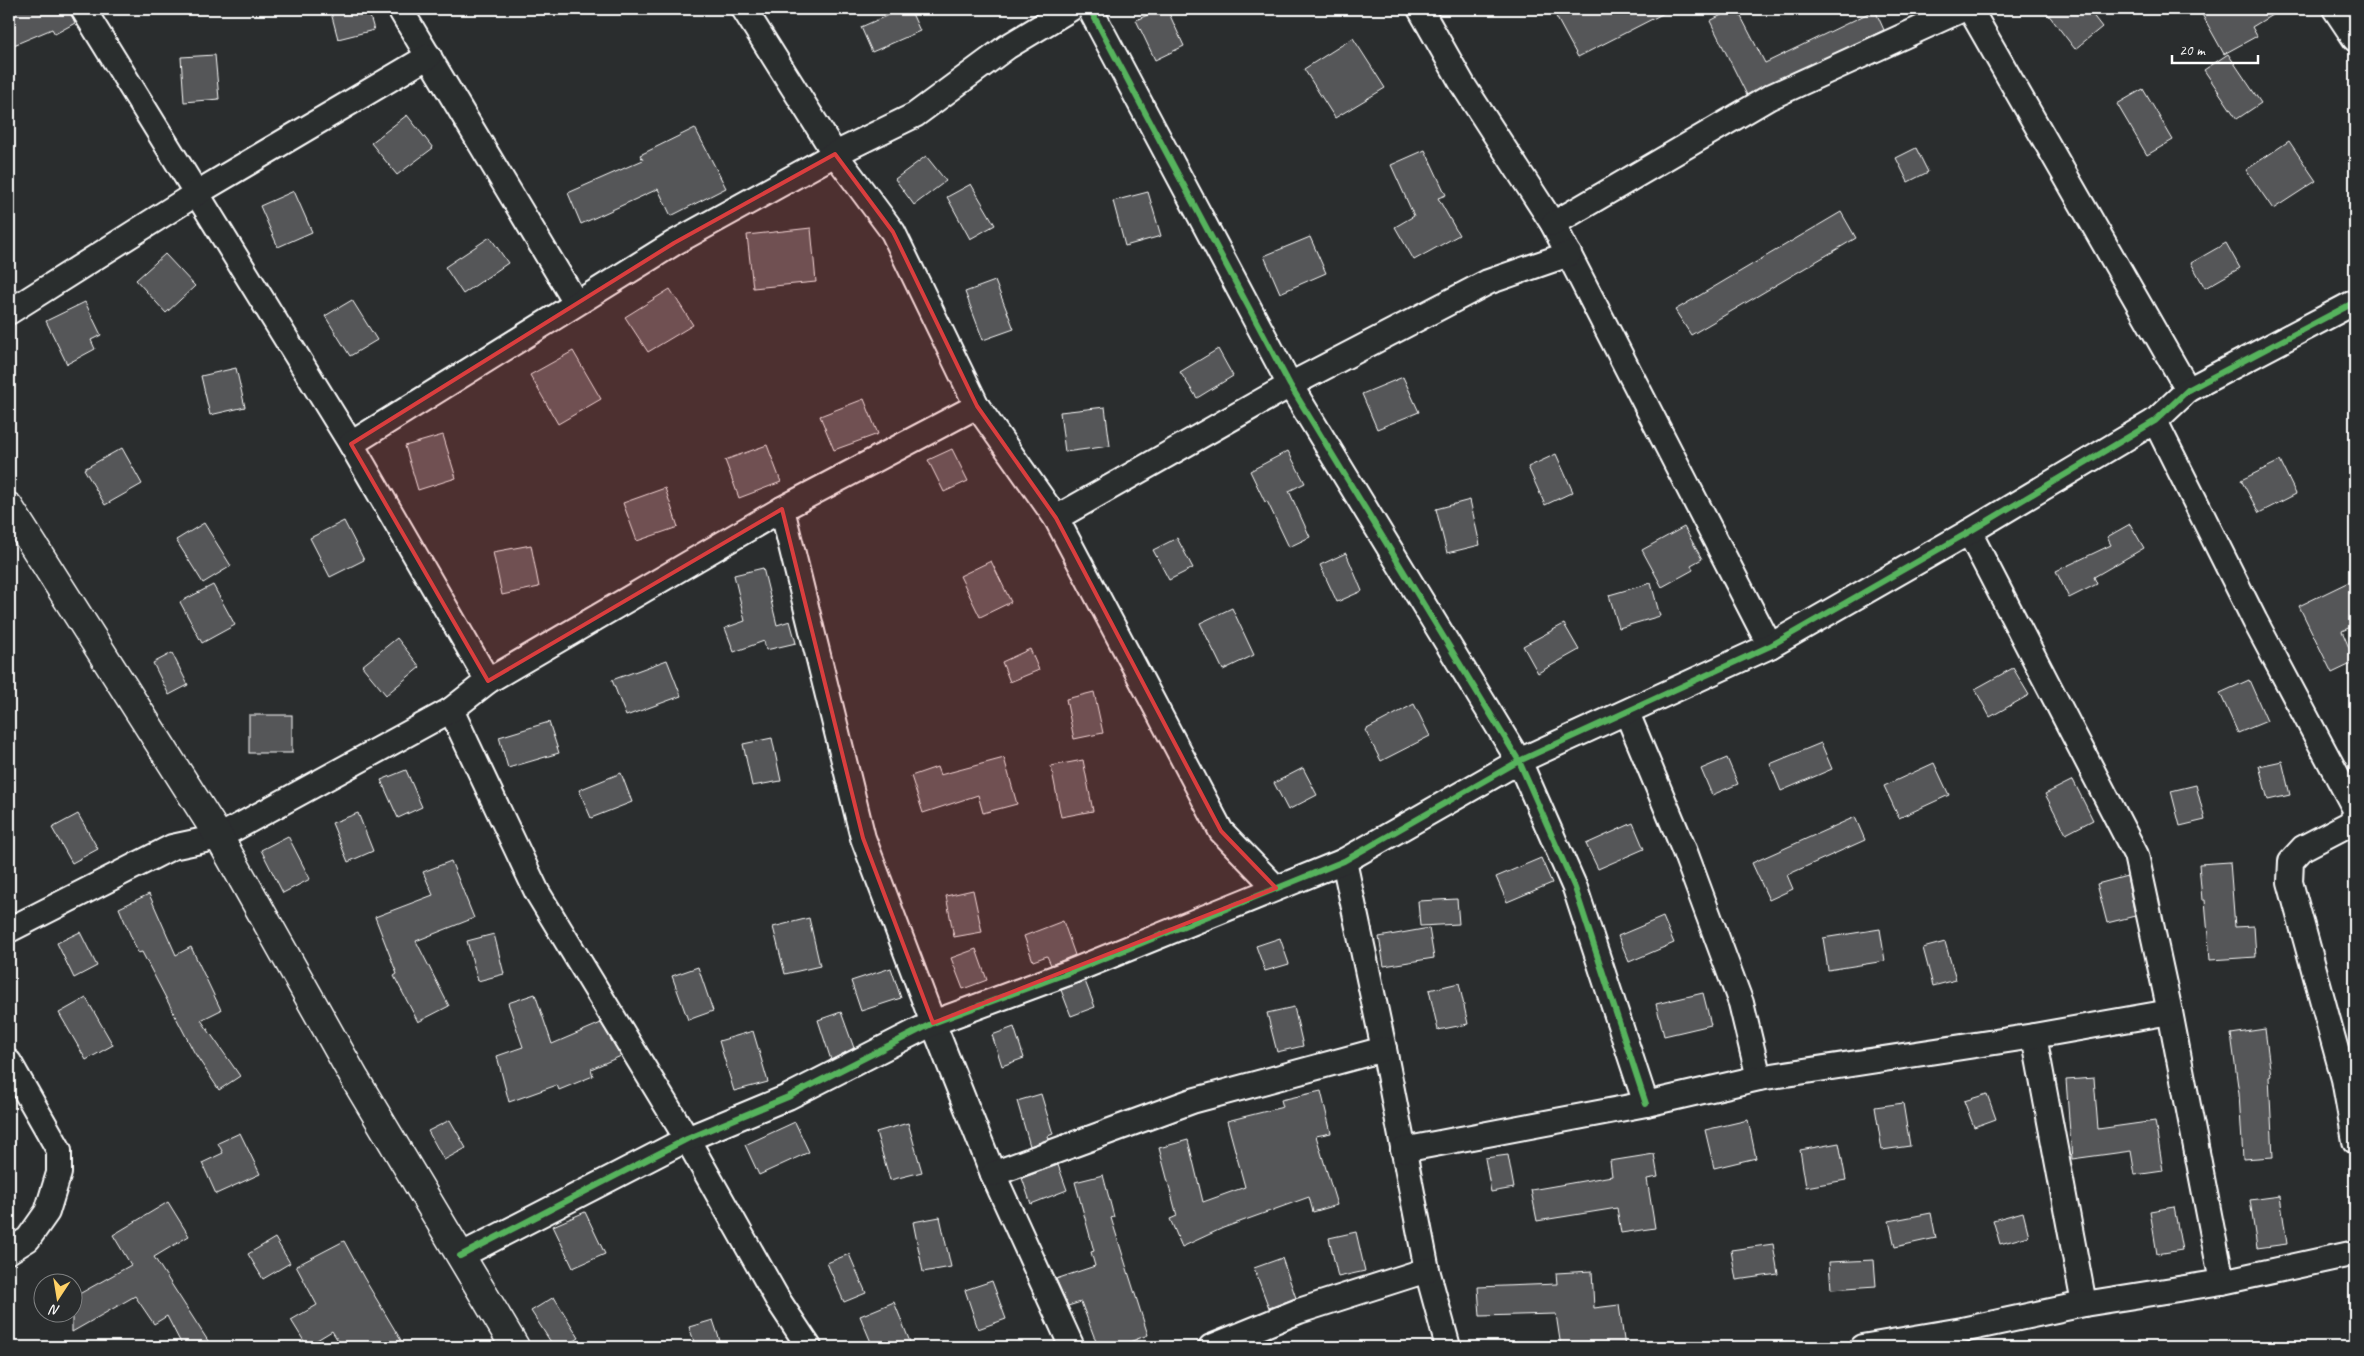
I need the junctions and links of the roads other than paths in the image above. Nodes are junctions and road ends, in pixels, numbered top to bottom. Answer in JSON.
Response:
{"nodes":[{"id":1,"x":83,"y":9,"type":"edge"},
{"id":2,"x":400,"y":9,"type":"edge"},
{"id":3,"x":744,"y":9,"type":"edge"},
{"id":4,"x":1070,"y":9,"type":"edge"},
{"id":5,"x":1090,"y":9,"type":"edge"},
{"id":6,"x":1420,"y":9,"type":"edge"},
{"id":7,"x":1962,"y":9,"type":"edge"},
{"id":8,"x":1970,"y":9,"type":"edge"},
{"id":9,"x":2335,"y":9,"type":"edge"},
{"id":10,"x":2355,"y":39,"type":"edge"},
{"id":11,"x":429,"y":56,"type":"junction"},
{"id":12,"x":834,"y":154,"type":"junction"},
{"id":13,"x":196,"y":193,"type":"junction"},
{"id":14,"x":1553,"y":224,"type":"junction"},
{"id":15,"x":1569,"y":254,"type":"junction"},
{"id":16,"x":2355,"y":302,"type":"edge"},
{"id":17,"x":576,"y":303,"type":"junction"},
{"id":18,"x":9,"y":312,"type":"edge"},
{"id":19,"x":1290,"y":385,"type":"junction"},
{"id":20,"x":2188,"y":390,"type":"junction"},
{"id":21,"x":977,"y":406,"type":"junction"},
{"id":22,"x":2155,"y":421,"type":"junction"},
{"id":23,"x":351,"y":444,"type":"junction"},
{"id":24,"x":9,"y":507,"type":"edge"},
{"id":25,"x":782,"y":509,"type":"junction"},
{"id":26,"x":1056,"y":518,"type":"junction"},
{"id":27,"x":1969,"y":532,"type":"junction"},
{"id":28,"x":1770,"y":646,"type":"junction"},
{"id":29,"x":488,"y":680,"type":"junction"},
{"id":30,"x":451,"y":710,"type":"junction"},
{"id":31,"x":1627,"y":713,"type":"junction"},
{"id":32,"x":1518,"y":761,"type":"junction"},
{"id":33,"x":2355,"y":809,"type":"edge"},
{"id":34,"x":2355,"y":816,"type":"edge"},
{"id":35,"x":219,"y":837,"type":"junction"},
{"id":36,"x":1344,"y":862,"type":"junction"},
{"id":37,"x":1276,"y":888,"type":"junction"},
{"id":38,"x":9,"y":930,"type":"edge"},
{"id":39,"x":2170,"y":1012,"type":"junction"},
{"id":40,"x":933,"y":1023,"type":"junction"},
{"id":41,"x":2034,"y":1036,"type":"junction"},
{"id":42,"x":1384,"y":1049,"type":"junction"},
{"id":43,"x":9,"y":1062,"type":"edge"},
{"id":44,"x":2350,"y":1076,"type":"edge"},
{"id":45,"x":1759,"y":1078,"type":"junction"},
{"id":46,"x":1646,"y":1104,"type":"junction"},
{"id":47,"x":687,"y":1139,"type":"junction"},
{"id":48,"x":2355,"y":1141,"type":"edge"},
{"id":49,"x":1403,"y":1150,"type":"junction"},
{"id":50,"x":993,"y":1174,"type":"junction"},
{"id":51,"x":9,"y":1251,"type":"edge"},
{"id":52,"x":2355,"y":1253,"type":"edge"},
{"id":53,"x":460,"y":1256,"type":"junction"},
{"id":54,"x":1427,"y":1270,"type":"junction"},
{"id":55,"x":2222,"y":1282,"type":"junction"},
{"id":56,"x":2084,"y":1304,"type":"junction"},
{"id":57,"x":515,"y":1347,"type":"edge"},
{"id":58,"x":809,"y":1347,"type":"edge"},
{"id":59,"x":1072,"y":1347,"type":"edge"},
{"id":60,"x":1210,"y":1347,"type":"edge"},
{"id":61,"x":1448,"y":1347,"type":"edge"},
{"id":62,"x":1862,"y":1347,"type":"edge"}],
"edges":[{"from":1,"to":13,"type":"street"},
{"from":2,"to":11,"type":"street"},
{"from":3,"to":12,"type":"street"},
{"from":4,"to":12,"type":"street"},
{"from":5,"to":19,"type":"street"},
{"from":6,"to":14,"type":"street"},
{"from":7,"to":14,"type":"street"},
{"from":8,"to":20,"type":"street"},
{"from":9,"to":10,"type":"street"},
{"from":11,"to":13,"type":"street"},
{"from":11,"to":17,"type":"street"},
{"from":12,"to":17,"type":"street"},
{"from":12,"to":21,"type":"street"},
{"from":13,"to":18,"type":"street"},
{"from":13,"to":23,"type":"street"},
{"from":14,"to":15,"type":"street"},
{"from":15,"to":19,"type":"street"},
{"from":15,"to":28,"type":"street"},
{"from":16,"to":20,"type":"street"},
{"from":17,"to":23,"type":"street"},
{"from":19,"to":26,"type":"street"},
{"from":19,"to":32,"type":"street"},
{"from":20,"to":22,"type":"street"},
{"from":21,"to":25,"type":"street"},
{"from":21,"to":26,"type":"street"},
{"from":22,"to":27,"type":"street"},
{"from":22,"to":33,"type":"street"},
{"from":23,"to":29,"type":"street"},
{"from":24,"to":35,"type":"street"},
{"from":25,"to":29,"type":"street"},
{"from":25,"to":40,"type":"street"},
{"from":26,"to":37,"type":"street"},
{"from":27,"to":28,"type":"street"},
{"from":27,"to":39,"type":"street"},
{"from":28,"to":31,"type":"street"},
{"from":29,"to":30,"type":"street"},
{"from":30,"to":35,"type":"street"},
{"from":30,"to":47,"type":"street"},
{"from":31,"to":32,"type":"street"},
{"from":31,"to":45,"type":"street"},
{"from":32,"to":36,"type":"street"},
{"from":32,"to":46,"type":"street"},
{"from":34,"to":44,"type":"street"},
{"from":35,"to":38,"type":"street"},
{"from":35,"to":53,"type":"street"},
{"from":36,"to":37,"type":"street"},
{"from":36,"to":42,"type":"street"},
{"from":37,"to":40,"type":"street"},
{"from":39,"to":41,"type":"street"},
{"from":39,"to":55,"type":"street"},
{"from":40,"to":47,"type":"street"},
{"from":40,"to":50,"type":"street"},
{"from":41,"to":45,"type":"street"},
{"from":41,"to":56,"type":"street"},
{"from":42,"to":49,"type":"street"},
{"from":42,"to":50,"type":"street"},
{"from":43,"to":51,"type":"street"},
{"from":44,"to":48,"type":"street"},
{"from":45,"to":46,"type":"street"},
{"from":46,"to":49,"type":"street"},
{"from":47,"to":53,"type":"street"},
{"from":47,"to":58,"type":"street"},
{"from":49,"to":54,"type":"street"},
{"from":50,"to":59,"type":"street"},
{"from":52,"to":55,"type":"street"},
{"from":53,"to":57,"type":"street"},
{"from":54,"to":60,"type":"street"},
{"from":54,"to":61,"type":"street"},
{"from":55,"to":56,"type":"street"},
{"from":56,"to":62,"type":"street"}]}
